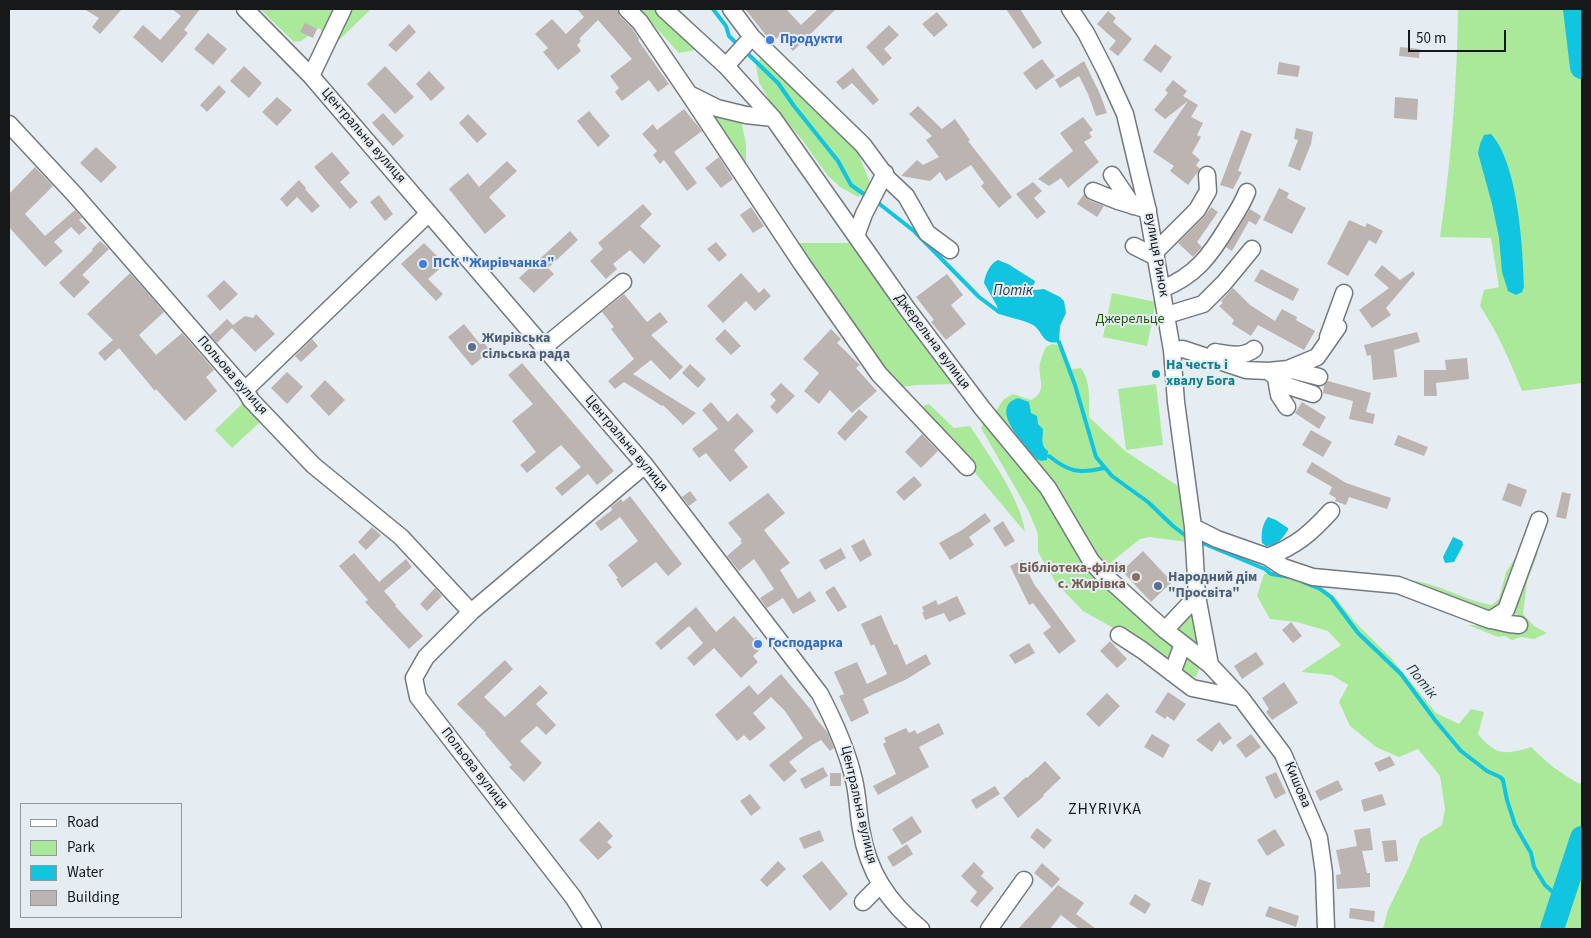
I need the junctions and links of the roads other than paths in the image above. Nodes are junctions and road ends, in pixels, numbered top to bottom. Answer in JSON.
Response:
{"nodes":[{"id":1,"x":245,"y":9,"type":"edge"},
{"id":2,"x":343,"y":9,"type":"edge"},
{"id":3,"x":627,"y":9,"type":"edge"},
{"id":4,"x":664,"y":9,"type":"edge"},
{"id":5,"x":731,"y":9,"type":"edge"},
{"id":6,"x":1070,"y":9,"type":"edge"},
{"id":7,"x":752,"y":37,"type":"junction"},
{"id":8,"x":726,"y":66,"type":"junction"},
{"id":9,"x":311,"y":76,"type":"junction"},
{"id":10,"x":689,"y":94,"type":"junction"},
{"id":11,"x":774,"y":118,"type":"junction"},
{"id":12,"x":9,"y":124,"type":"edge"},
{"id":13,"x":885,"y":173,"type":"junction"},
{"id":14,"x":1112,"y":175,"type":"dead end"},
{"id":15,"x":1210,"y":179,"type":"dead end"},
{"id":16,"x":1093,"y":190,"type":"dead end"},
{"id":17,"x":1247,"y":192,"type":"dead end"},
{"id":18,"x":1140,"y":208,"type":"junction"},
{"id":19,"x":429,"y":213,"type":"junction"},
{"id":20,"x":856,"y":236,"type":"junction"},
{"id":21,"x":1134,"y":246,"type":"dead end"},
{"id":22,"x":1252,"y":249,"type":"dead end"},
{"id":23,"x":950,"y":250,"type":"dead end"},
{"id":24,"x":1156,"y":254,"type":"junction"},
{"id":25,"x":623,"y":282,"type":"dead end"},
{"id":26,"x":1162,"y":289,"type":"junction"},
{"id":27,"x":1344,"y":293,"type":"dead end"},
{"id":28,"x":1167,"y":315,"type":"junction"},
{"id":29,"x":1338,"y":327,"type":"dead end"},
{"id":30,"x":1326,"y":344,"type":"junction"},
{"id":31,"x":544,"y":347,"type":"junction"},
{"id":32,"x":1254,"y":349,"type":"dead end"},
{"id":33,"x":1177,"y":350,"type":"junction"},
{"id":34,"x":1277,"y":373,"type":"junction"},
{"id":35,"x":1319,"y":377,"type":"dead end"},
{"id":36,"x":245,"y":390,"type":"junction"},
{"id":37,"x":1313,"y":394,"type":"dead end"},
{"id":38,"x":1288,"y":407,"type":"dead end"},
{"id":39,"x":645,"y":465,"type":"junction"},
{"id":40,"x":967,"y":467,"type":"dead end"},
{"id":41,"x":1331,"y":511,"type":"dead end"},
{"id":42,"x":1539,"y":520,"type":"dead end"},
{"id":43,"x":1193,"y":527,"type":"junction"},
{"id":44,"x":1268,"y":556,"type":"junction"},
{"id":45,"x":1197,"y":596,"type":"junction"},
{"id":46,"x":471,"y":612,"type":"junction"},
{"id":47,"x":1490,"y":620,"type":"junction"},
{"id":48,"x":1519,"y":625,"type":"dead end"},
{"id":49,"x":1165,"y":630,"type":"junction"},
{"id":50,"x":1119,"y":635,"type":"dead end"},
{"id":51,"x":1183,"y":644,"type":"junction"},
{"id":52,"x":1210,"y":665,"type":"junction"},
{"id":53,"x":1172,"y":673,"type":"junction"},
{"id":54,"x":1241,"y":698,"type":"junction"},
{"id":55,"x":1024,"y":880,"type":"dead end"},
{"id":56,"x":880,"y":885,"type":"junction"},
{"id":57,"x":863,"y":902,"type":"dead end"},
{"id":58,"x":592,"y":929,"type":"edge"},
{"id":59,"x":921,"y":929,"type":"edge"},
{"id":60,"x":989,"y":929,"type":"edge"},
{"id":61,"x":1326,"y":929,"type":"edge"}],
"edges":[{"from":1,"to":9,"type":"street","name":"Центральна вулиця"},
{"from":2,"to":9,"type":"street"},
{"from":3,"to":10,"type":"street"},
{"from":4,"to":8,"type":"street","name":"Джерельна вулиця"},
{"from":5,"to":7,"type":"street"},
{"from":6,"to":18,"type":"street","name":"вулиця Ринок"},
{"from":7,"to":8,"type":"street"},
{"from":7,"to":13,"type":"street"},
{"from":8,"to":11,"type":"street","name":"Джерельна вулиця"},
{"from":9,"to":19,"type":"street","name":"Центральна вулиця"},
{"from":10,"to":11,"type":"street"},
{"from":10,"to":40,"type":"street"},
{"from":11,"to":20,"type":"street","name":"Джерельна вулиця"},
{"from":12,"to":36,"type":"street","name":"Польова вулиця"},
{"from":13,"to":20,"type":"street"},
{"from":13,"to":23,"type":"street"},
{"from":14,"to":18,"type":"street"},
{"from":15,"to":24,"type":"street"},
{"from":16,"to":18,"type":"street"},
{"from":17,"to":26,"type":"street"},
{"from":18,"to":24,"type":"street","name":"вулиця Ринок"},
{"from":19,"to":31,"type":"street","name":"Центральна вулиця"},
{"from":19,"to":36,"type":"street"},
{"from":20,"to":49,"type":"street","name":"Джерельна вулиця"},
{"from":21,"to":24,"type":"street"},
{"from":22,"to":28,"type":"street"},
{"from":24,"to":26,"type":"street","name":"вулиця Ринок"},
{"from":25,"to":31,"type":"street"},
{"from":26,"to":28,"type":"street","name":"вулиця Ринок"},
{"from":27,"to":30,"type":"street"},
{"from":28,"to":33,"type":"street","name":"вулиця Ринок"},
{"from":29,"to":30,"type":"street"},
{"from":30,"to":34,"type":"street"},
{"from":31,"to":39,"type":"street","name":"Центральна вулиця"},
{"from":32,"to":33,"type":"street"},
{"from":33,"to":34,"type":"street"},
{"from":33,"to":43,"type":"street","name":"вулиця Ринок"},
{"from":34,"to":35,"type":"street"},
{"from":34,"to":37,"type":"street"},
{"from":34,"to":38,"type":"street"},
{"from":36,"to":46,"type":"street","name":"Польова вулиця"},
{"from":39,"to":46,"type":"street","name":"Польова вулиця"},
{"from":39,"to":56,"type":"street","name":"Центральна вулиця"},
{"from":41,"to":44,"type":"street"},
{"from":42,"to":47,"type":"street"},
{"from":43,"to":44,"type":"street"},
{"from":43,"to":45,"type":"street","name":"вулиця Ринок"},
{"from":44,"to":47,"type":"street"},
{"from":45,"to":49,"type":"street"},
{"from":45,"to":52,"type":"street","name":"вулиця Ринок"},
{"from":46,"to":58,"type":"street","name":"Польова вулиця"},
{"from":47,"to":48,"type":"street"},
{"from":49,"to":51,"type":"street","name":"Джерельна вулиця"},
{"from":50,"to":53,"type":"street"},
{"from":51,"to":52,"type":"street","name":"Джерельна вулиця"},
{"from":51,"to":53,"type":"street"},
{"from":52,"to":54,"type":"street","name":"Кишова"},
{"from":53,"to":54,"type":"street"},
{"from":54,"to":61,"type":"street","name":"Кишова"},
{"from":55,"to":60,"type":"street"},
{"from":56,"to":57,"type":"street"},
{"from":56,"to":59,"type":"street","name":"Центральна вулиця"}]}
